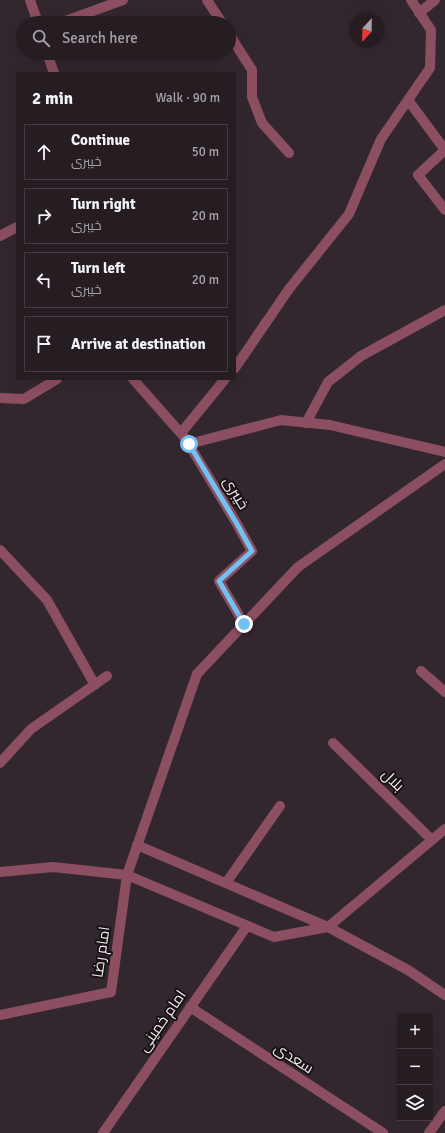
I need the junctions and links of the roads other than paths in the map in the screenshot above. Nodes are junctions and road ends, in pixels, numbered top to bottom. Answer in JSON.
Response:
{"nodes":[{"id":1,"x":30,"y":0,"type":"edge"},
{"id":2,"x":123,"y":0,"type":"edge"},
{"id":3,"x":207,"y":0,"type":"edge"},
{"id":4,"x":411,"y":0,"type":"edge"},
{"id":5,"x":435,"y":0,"type":"edge"},
{"id":6,"x":419,"y":13,"type":"junction"},
{"id":7,"x":36,"y":16,"type":"edge"},
{"id":8,"x":79,"y":16,"type":"edge"},
{"id":9,"x":217,"y":16,"type":"edge"},
{"id":10,"x":236,"y":45,"type":"edge"},
{"id":11,"x":49,"y":60,"type":"edge"},
{"id":12,"x":54,"y":72,"type":"edge"},
{"id":13,"x":408,"y":100,"type":"junction"},
{"id":14,"x":289,"y":153,"type":"dead end"},
{"id":15,"x":445,"y":210,"type":"edge"},
{"id":16,"x":16,"y":228,"type":"edge"},
{"id":17,"x":0,"y":236,"type":"edge"},
{"id":18,"x":445,"y":310,"type":"edge"},
{"id":19,"x":236,"y":367,"type":"edge"},
{"id":20,"x":55,"y":380,"type":"edge"},
{"id":21,"x":134,"y":380,"type":"edge"},
{"id":22,"x":225,"y":380,"type":"edge"},
{"id":23,"x":0,"y":398,"type":"edge"},
{"id":24,"x":306,"y":423,"type":"junction"},
{"id":25,"x":181,"y":432,"type":"junction"},
{"id":26,"x":189,"y":444,"type":"junction"},
{"id":27,"x":445,"y":452,"type":"edge"},
{"id":28,"x":445,"y":464,"type":"edge"},
{"id":29,"x":0,"y":550,"type":"edge"},
{"id":30,"x":244,"y":624,"type":"junction"},
{"id":31,"x":421,"y":671,"type":"dead end"},
{"id":32,"x":107,"y":676,"type":"dead end"},
{"id":33,"x":94,"y":685,"type":"junction"},
{"id":34,"x":445,"y":692,"type":"edge"},
{"id":35,"x":333,"y":742,"type":"dead end"},
{"id":36,"x":0,"y":763,"type":"edge"},
{"id":37,"x":280,"y":806,"type":"dead end"},
{"id":38,"x":445,"y":829,"type":"edge"},
{"id":39,"x":432,"y":840,"type":"junction"},
{"id":40,"x":137,"y":845,"type":"junction"},
{"id":41,"x":0,"y":872,"type":"edge"},
{"id":42,"x":127,"y":875,"type":"junction"},
{"id":43,"x":226,"y":883,"type":"junction"},
{"id":44,"x":247,"y":926,"type":"junction"},
{"id":45,"x":328,"y":927,"type":"junction"},
{"id":46,"x":445,"y":995,"type":"edge"},
{"id":47,"x":190,"y":1007,"type":"junction"},
{"id":48,"x":0,"y":1015,"type":"edge"},
{"id":49,"x":445,"y":1110,"type":"edge"},
{"id":50,"x":103,"y":1133,"type":"edge"},
{"id":51,"x":382,"y":1133,"type":"edge"},
{"id":52,"x":429,"y":1133,"type":"edge"}],
"edges":[{"from":1,"to":7,"type":"street"},
{"from":2,"to":8,"type":"street"},
{"from":3,"to":9,"type":"street"},
{"from":4,"to":6,"type":"street"},
{"from":5,"to":6,"type":"street"},
{"from":6,"to":13,"type":"street"},
{"from":10,"to":14,"type":"street"},
{"from":11,"to":12,"type":"street"},
{"from":13,"to":15,"type":"street"},
{"from":13,"to":19,"type":"street"},
{"from":16,"to":17,"type":"street"},
{"from":18,"to":24,"type":"street"},
{"from":20,"to":23,"type":"street"},
{"from":21,"to":25,"type":"street","name":"خیبری"},
{"from":22,"to":25,"type":"street"},
{"from":24,"to":26,"type":"street"},
{"from":24,"to":27,"type":"street"},
{"from":25,"to":26,"type":"street","name":"خیبری"},
{"from":26,"to":30,"type":"street","name":"خیبری"},
{"from":28,"to":30,"type":"street"},
{"from":29,"to":33,"type":"street"},
{"from":30,"to":40,"type":"street"},
{"from":31,"to":34,"type":"street"},
{"from":32,"to":33,"type":"street"},
{"from":33,"to":36,"type":"street"},
{"from":35,"to":39,"type":"street","name":"بلال"},
{"from":37,"to":43,"type":"street"},
{"from":38,"to":39,"type":"street"},
{"from":39,"to":45,"type":"street"},
{"from":40,"to":42,"type":"street"},
{"from":40,"to":43,"type":"street"},
{"from":41,"to":42,"type":"street"},
{"from":42,"to":44,"type":"street"},
{"from":42,"to":48,"type":"street","name":"امام رضا"},
{"from":43,"to":45,"type":"street"},
{"from":44,"to":45,"type":"street"},
{"from":44,"to":47,"type":"street","name":"امام خمینی"},
{"from":45,"to":46,"type":"street"},
{"from":47,"to":50,"type":"street","name":"امام خمینی"},
{"from":47,"to":51,"type":"street","name":"سعدی"},
{"from":49,"to":52,"type":"street"}]}
